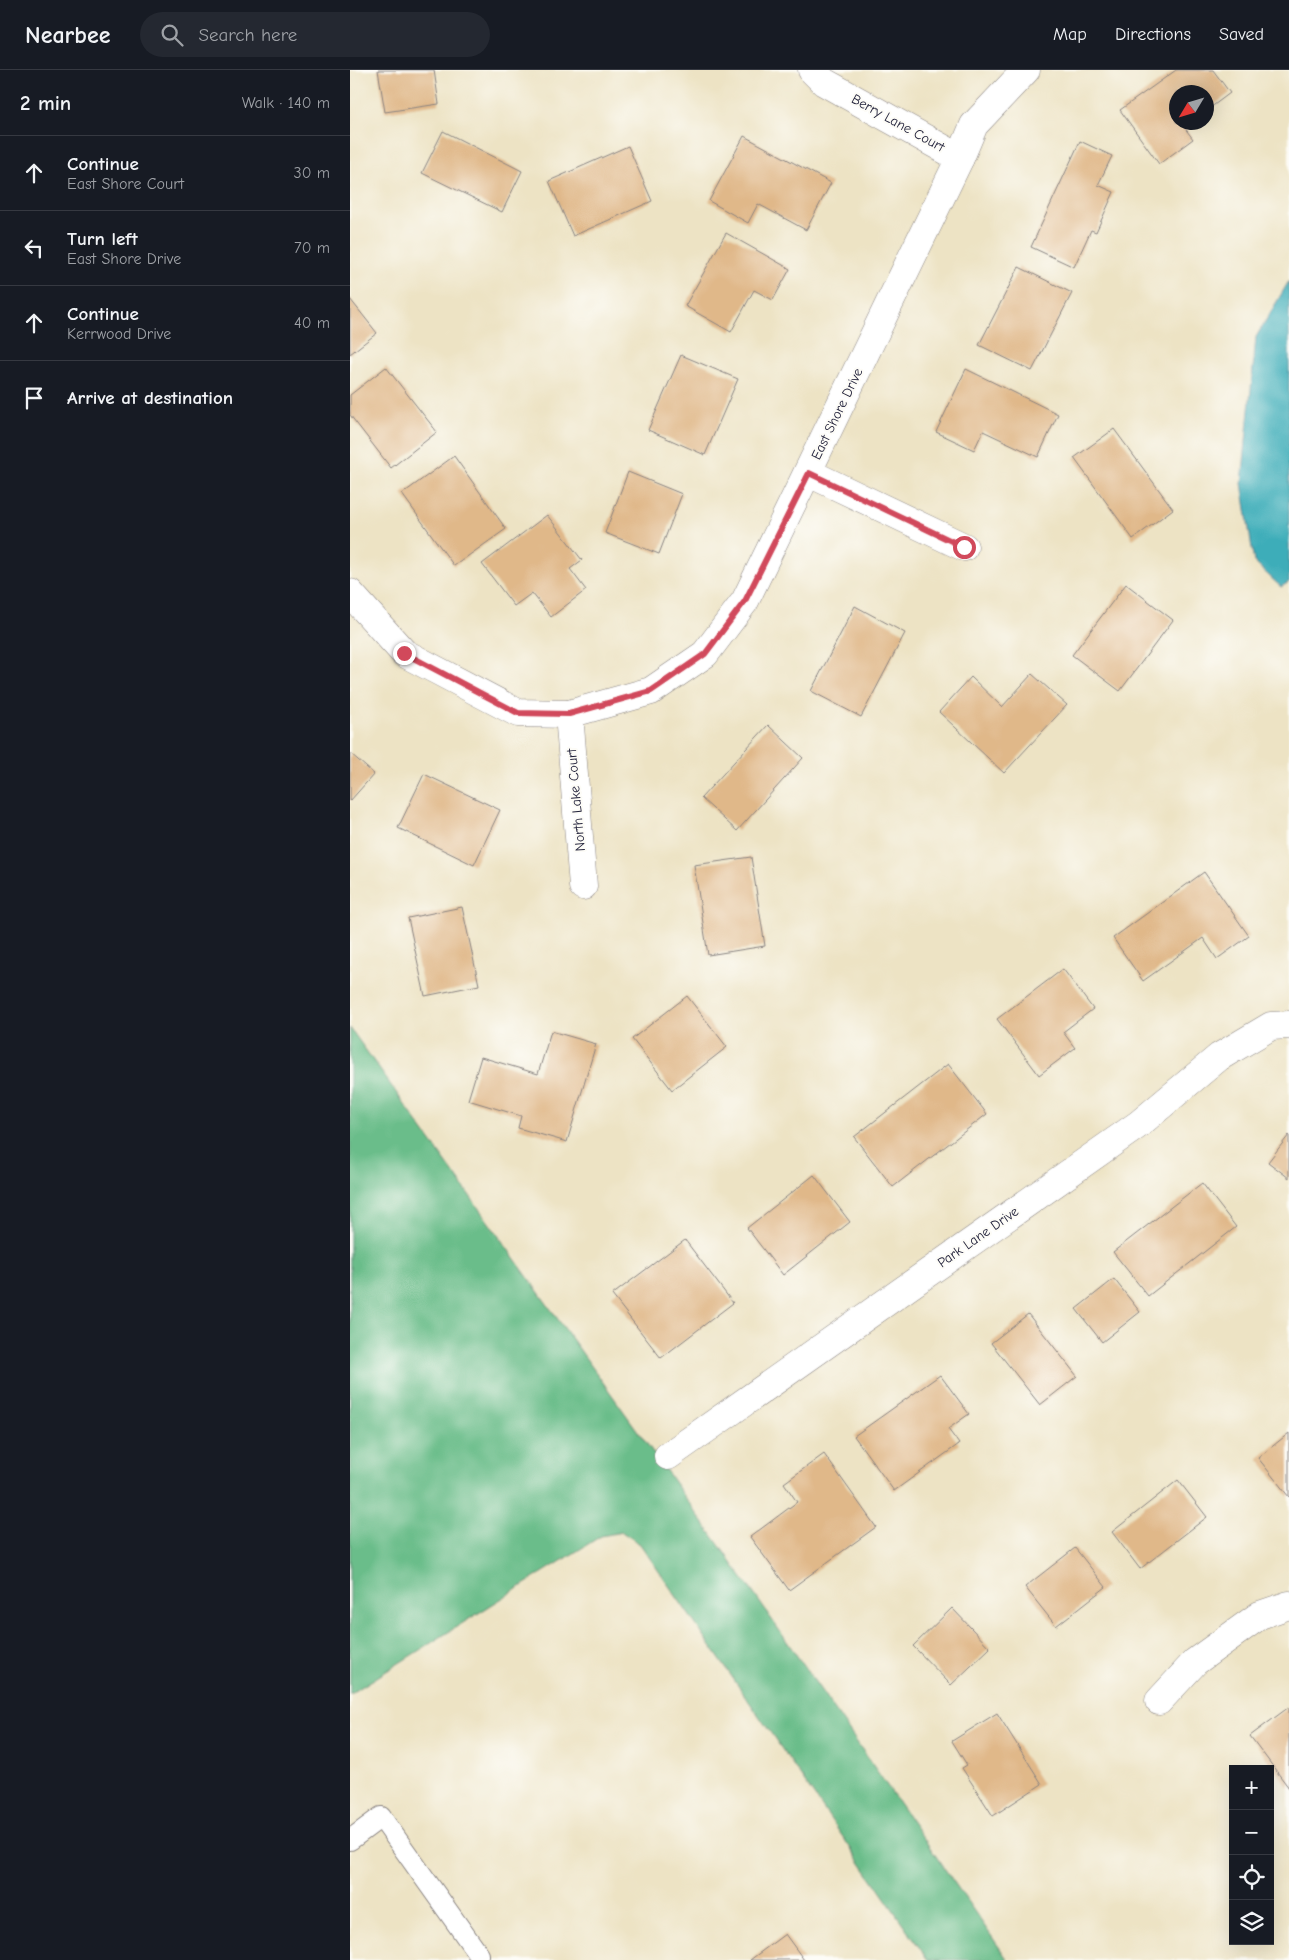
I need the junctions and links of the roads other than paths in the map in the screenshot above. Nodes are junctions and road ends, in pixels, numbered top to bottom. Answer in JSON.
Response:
{"nodes":[{"id":1,"x":812,"y":70,"type":"edge"},
{"id":2,"x":1026,"y":70,"type":"edge"},
{"id":3,"x":960,"y":158,"type":"junction"},
{"id":4,"x":809,"y":473,"type":"junction"},
{"id":5,"x":964,"y":547,"type":"dead end"},
{"id":6,"x":350,"y":593,"type":"edge"},
{"id":7,"x":569,"y":714,"type":"junction"},
{"id":8,"x":583,"y":886,"type":"dead end"},
{"id":9,"x":1289,"y":1025,"type":"edge"},
{"id":10,"x":668,"y":1456,"type":"dead end"},
{"id":11,"x":1289,"y":1605,"type":"edge"},
{"id":12,"x":1159,"y":1701,"type":"dead end"},
{"id":13,"x":350,"y":1840,"type":"edge"},
{"id":14,"x":479,"y":1955,"type":"dead end"}],
"edges":[{"from":1,"to":3,"type":"street","name":"Berry Lane Court"},
{"from":2,"to":3,"type":"street","name":"East Shore Drive"},
{"from":3,"to":4,"type":"street","name":"East Shore Drive"},
{"from":4,"to":5,"type":"street"},
{"from":4,"to":7,"type":"street","name":"East Shore Drive"},
{"from":6,"to":7,"type":"street","name":"East Shore Drive"},
{"from":7,"to":8,"type":"street","name":"North Lake Court"},
{"from":9,"to":10,"type":"street","name":"Park Lane Drive"},
{"from":11,"to":12,"type":"street"},
{"from":13,"to":14,"type":"lane"}]}
